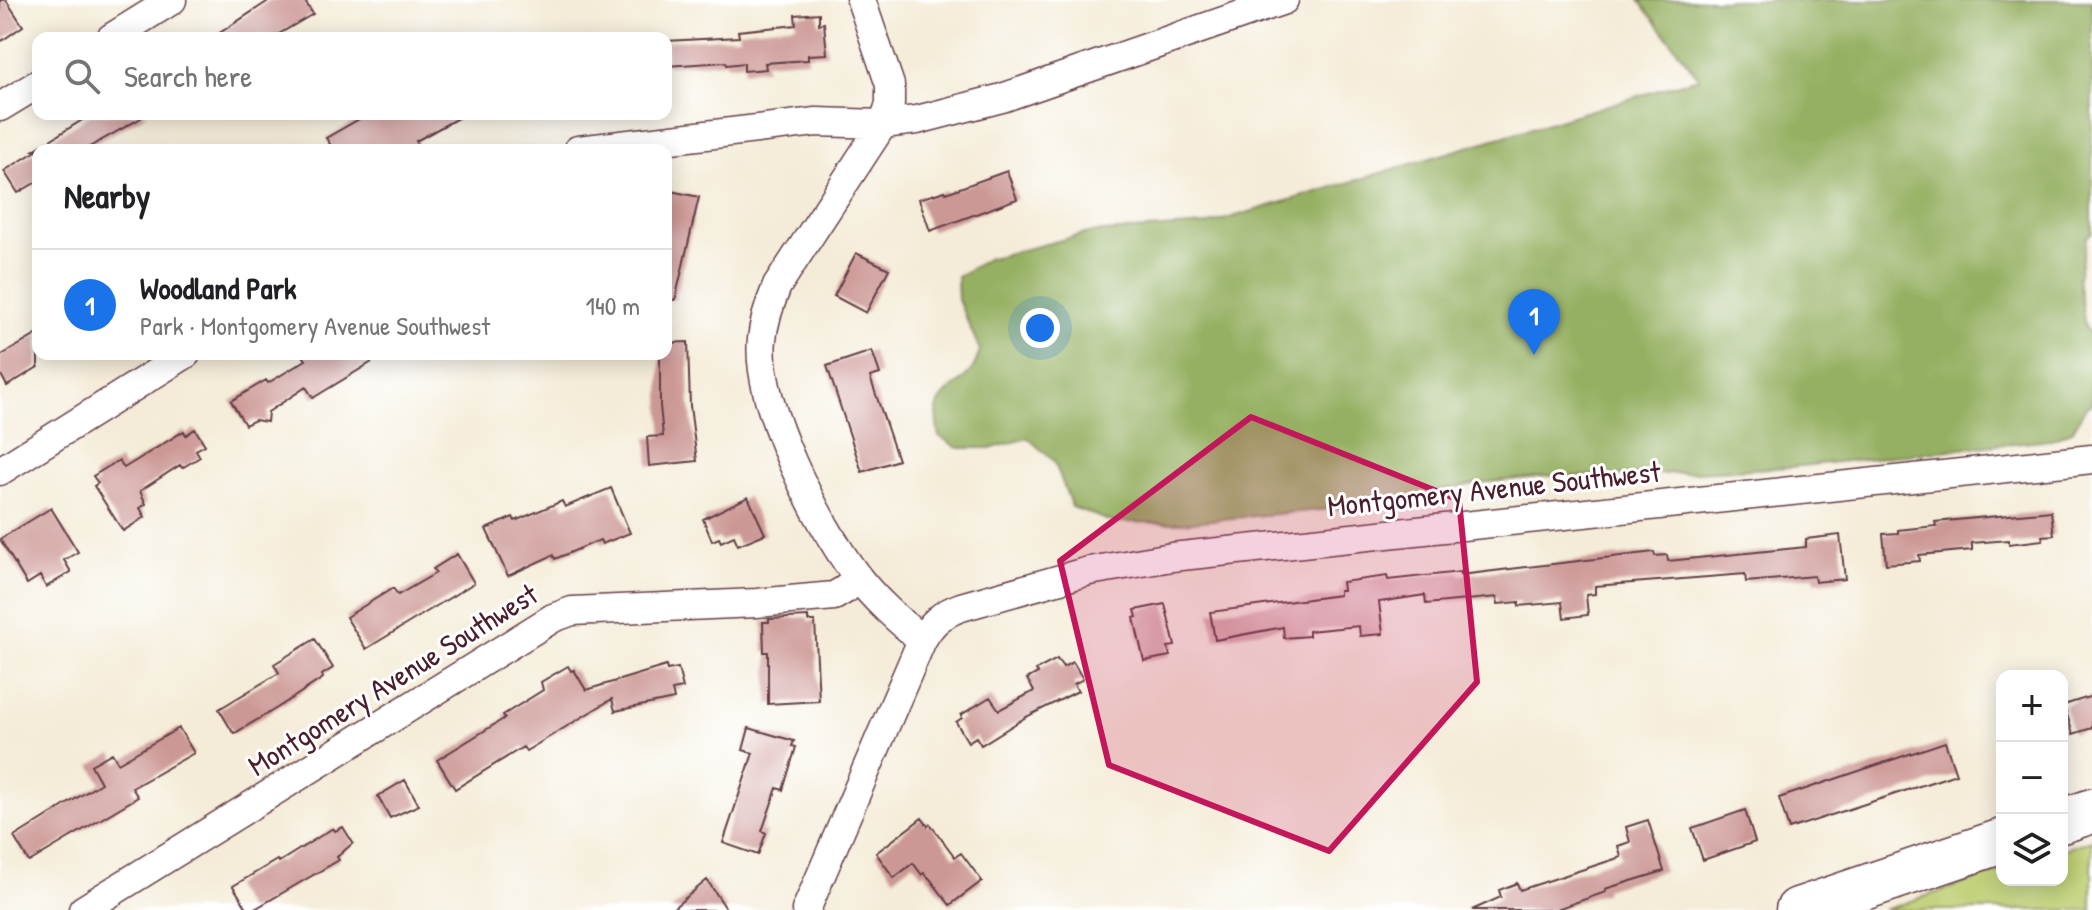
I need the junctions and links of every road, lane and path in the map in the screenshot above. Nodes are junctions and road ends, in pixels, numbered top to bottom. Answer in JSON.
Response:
{"nodes":[{"id":1,"x":172,"y":0,"type":"edge"},
{"id":2,"x":861,"y":0,"type":"edge"},
{"id":3,"x":1284,"y":0,"type":"edge"},
{"id":4,"x":121,"y":32,"type":"edge"},
{"id":5,"x":32,"y":88,"type":"edge"},
{"id":6,"x":0,"y":107,"type":"edge"},
{"id":7,"x":883,"y":124,"type":"junction"},
{"id":8,"x":629,"y":144,"type":"edge"},
{"id":9,"x":176,"y":360,"type":"edge"},
{"id":10,"x":2092,"y":459,"type":"edge"},
{"id":11,"x":0,"y":471,"type":"edge"},
{"id":12,"x":857,"y":576,"type":"junction"},
{"id":13,"x":922,"y":640,"type":"junction"},
{"id":14,"x":2092,"y":811,"type":"edge"},
{"id":15,"x":2068,"y":819,"type":"edge"},
{"id":16,"x":1996,"y":843,"type":"edge"},
{"id":17,"x":83,"y":910,"type":"edge"},
{"id":18,"x":806,"y":910,"type":"edge"},
{"id":19,"x":1798,"y":910,"type":"edge"}],
"edges":[{"from":1,"to":4,"type":"street"},
{"from":2,"to":7,"type":"street"},
{"from":3,"to":7,"type":"street"},
{"from":5,"to":6,"type":"street"},
{"from":7,"to":8,"type":"street"},
{"from":7,"to":12,"type":"street"},
{"from":9,"to":11,"type":"street"},
{"from":10,"to":13,"type":"street","name":"Montgomery Avenue Southwest"},
{"from":12,"to":13,"type":"street"},
{"from":12,"to":17,"type":"street","name":"Montgomery Avenue Southwest"},
{"from":13,"to":18,"type":"street"},
{"from":14,"to":15,"type":"main road"},
{"from":16,"to":19,"type":"main road"}]}
